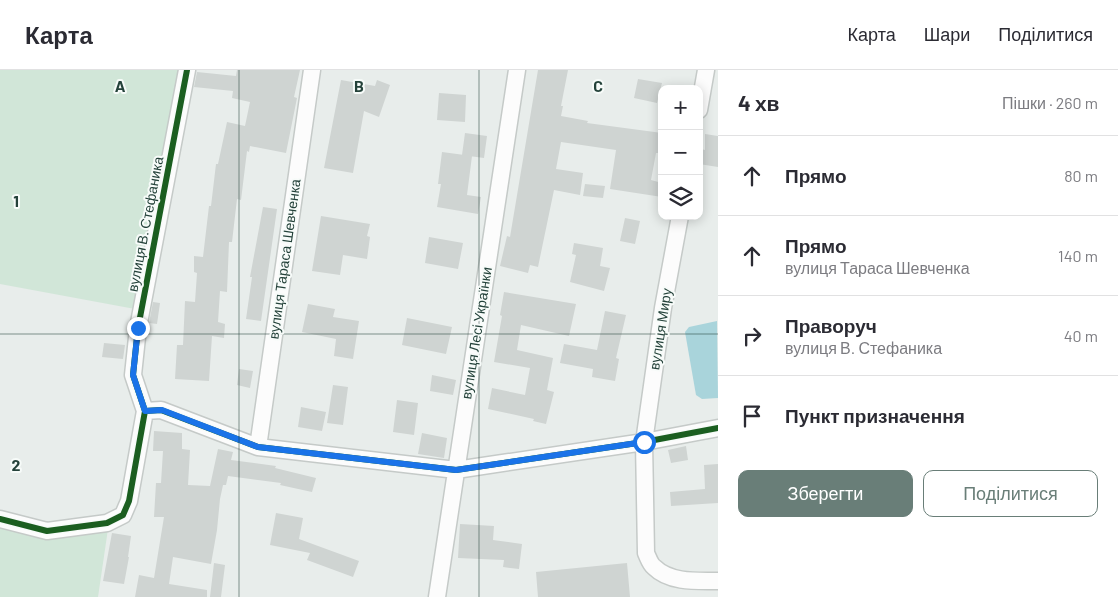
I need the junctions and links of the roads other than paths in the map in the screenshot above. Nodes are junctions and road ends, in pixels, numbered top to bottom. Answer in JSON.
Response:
{"nodes":[{"id":1,"x":187,"y":70,"type":"edge"},
{"id":2,"x":312,"y":70,"type":"edge"},
{"id":3,"x":517,"y":70,"type":"edge"},
{"id":4,"x":706,"y":70,"type":"edge"},
{"id":5,"x":703,"y":87,"type":"edge"},
{"id":6,"x":679,"y":220,"type":"edge"},
{"id":7,"x":145,"y":411,"type":"junction"},
{"id":8,"x":718,"y":428,"type":"edge"},
{"id":9,"x":644,"y":442,"type":"junction"},
{"id":10,"x":258,"y":447,"type":"junction"},
{"id":11,"x":456,"y":470,"type":"junction"},
{"id":12,"x":0,"y":519,"type":"edge"},
{"id":13,"x":718,"y":582,"type":"edge"},
{"id":14,"x":437,"y":597,"type":"edge"}],
"edges":[{"from":1,"to":7,"type":"street","name":"вулиця В. Стефаника"},
{"from":2,"to":10,"type":"street","name":"вулиця Тараса Шевченка"},
{"from":3,"to":11,"type":"street","name":"вулиця Лесі Українки"},
{"from":4,"to":5,"type":"street"},
{"from":6,"to":9,"type":"street","name":"вулиця Миру"},
{"from":7,"to":10,"type":"street"},
{"from":7,"to":12,"type":"street"},
{"from":8,"to":9,"type":"street"},
{"from":9,"to":11,"type":"street"},
{"from":9,"to":13,"type":"street","name":"вулиця Миру"},
{"from":10,"to":11,"type":"street"},
{"from":11,"to":14,"type":"street","name":"вулиця Лесі Українки"}]}
